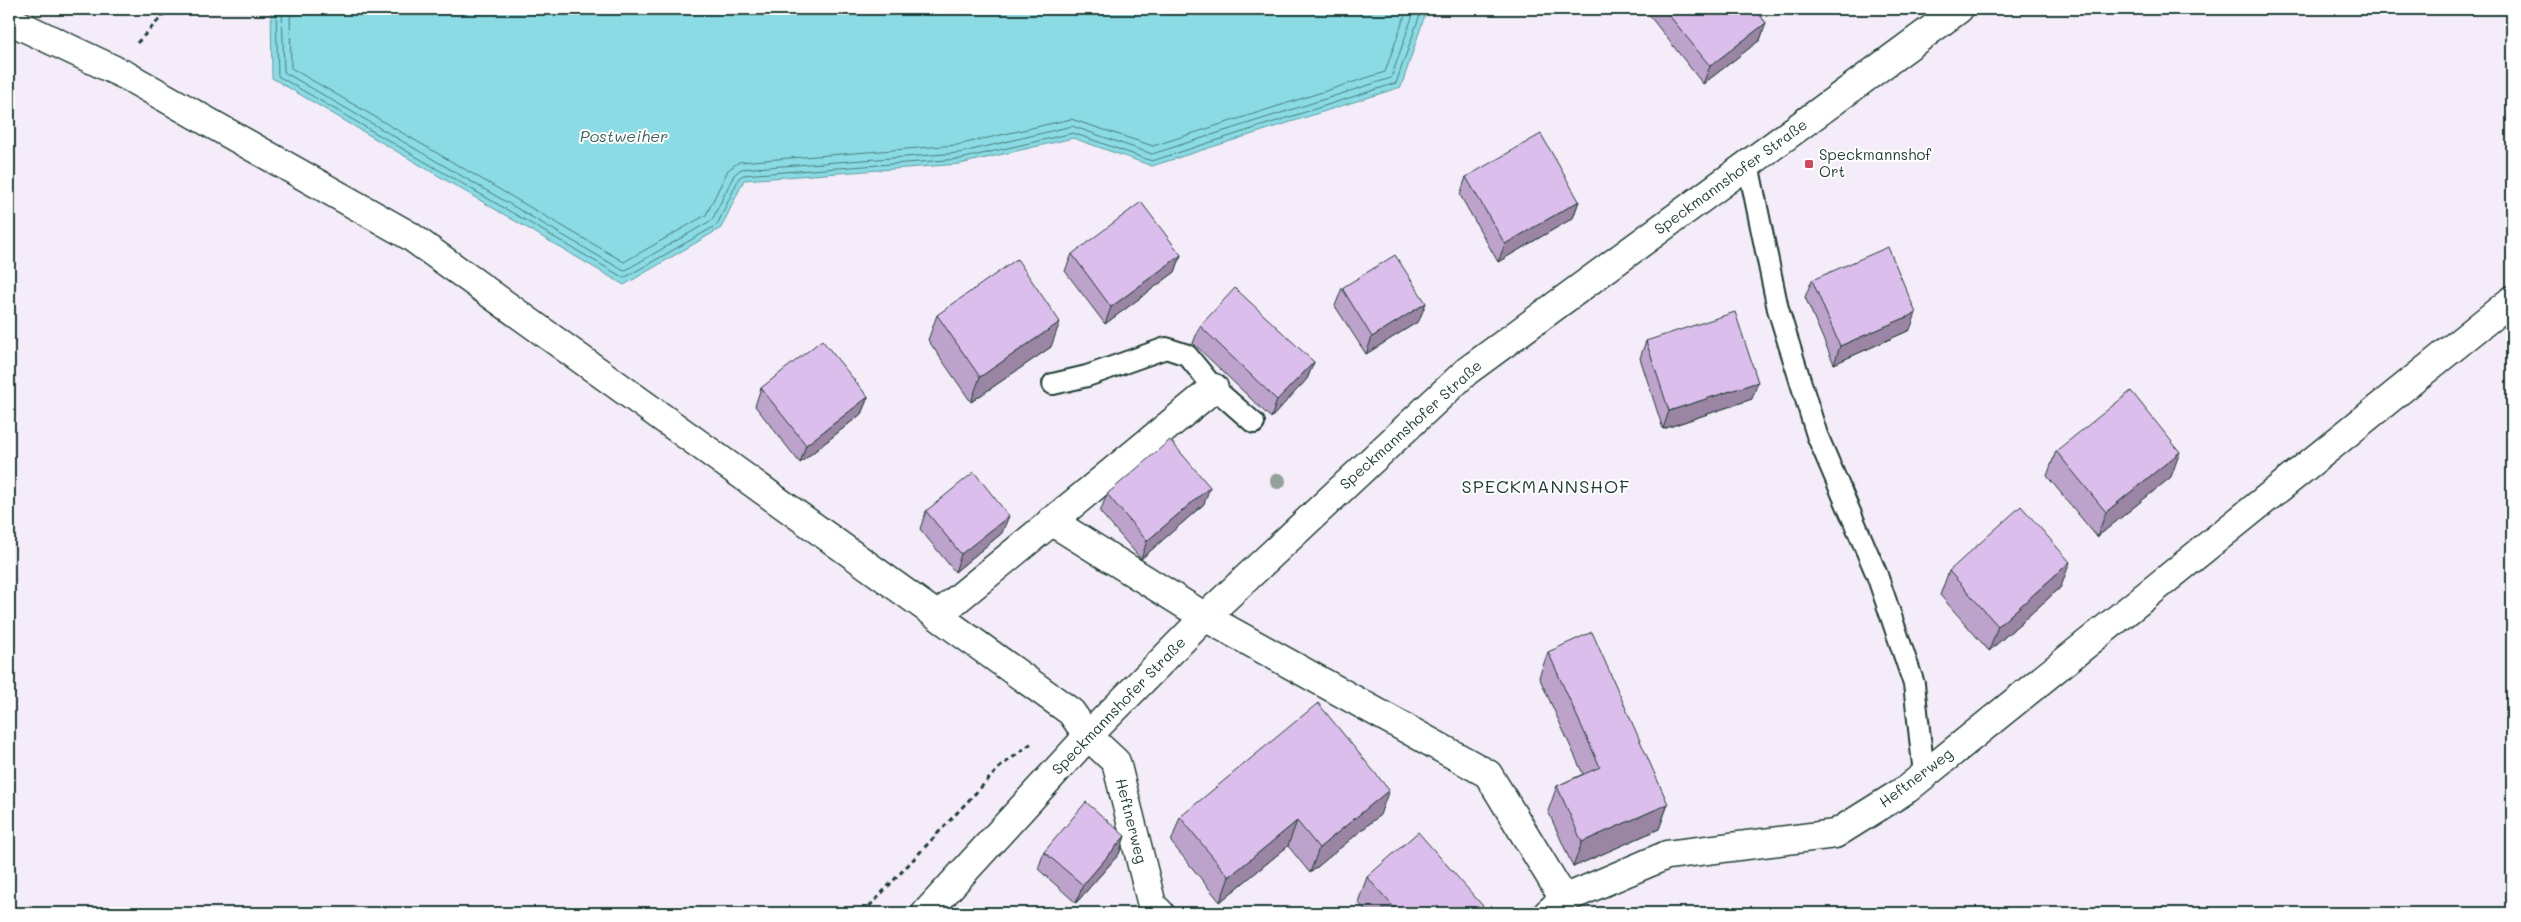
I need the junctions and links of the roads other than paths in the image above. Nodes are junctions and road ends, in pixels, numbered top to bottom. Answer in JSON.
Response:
{"nodes":[{"id":1,"x":1959,"y":9,"type":"edge"},
{"id":2,"x":9,"y":20,"type":"edge"},
{"id":3,"x":1748,"y":164,"type":"junction"},
{"id":4,"x":2512,"y":300,"type":"edge"},
{"id":5,"x":1052,"y":384,"type":"dead end"},
{"id":6,"x":1214,"y":388,"type":"junction"},
{"id":7,"x":1254,"y":423,"type":"dead end"},
{"id":8,"x":1051,"y":521,"type":"junction"},
{"id":9,"x":938,"y":615,"type":"junction"},
{"id":10,"x":1205,"y":617,"type":"junction"},
{"id":11,"x":1088,"y":736,"type":"junction"},
{"id":12,"x":1924,"y":774,"type":"junction"},
{"id":13,"x":1556,"y":906,"type":"edge"},
{"id":14,"x":926,"y":913,"type":"edge"},
{"id":15,"x":1160,"y":913,"type":"edge"}],
"edges":[{"from":1,"to":3,"type":"street","name":"Speckmannshofer Straße"},
{"from":2,"to":9,"type":"street","name":"Heftnerweg"},
{"from":3,"to":10,"type":"street","name":"Speckmannshofer Straße"},
{"from":3,"to":12,"type":"lane"},
{"from":4,"to":12,"type":"street","name":"Heftnerweg"},
{"from":5,"to":6,"type":"lane"},
{"from":6,"to":7,"type":"lane"},
{"from":6,"to":8,"type":"street"},
{"from":8,"to":9,"type":"street"},
{"from":8,"to":10,"type":"street"},
{"from":9,"to":11,"type":"street","name":"Heftnerweg"},
{"from":10,"to":11,"type":"street","name":"Speckmannshofer Straße"},
{"from":10,"to":13,"type":"street"},
{"from":11,"to":14,"type":"street","name":"Speckmannshofer Straße"},
{"from":11,"to":15,"type":"street","name":"Heftnerweg"},
{"from":12,"to":13,"type":"street","name":"Heftnerweg"}]}
